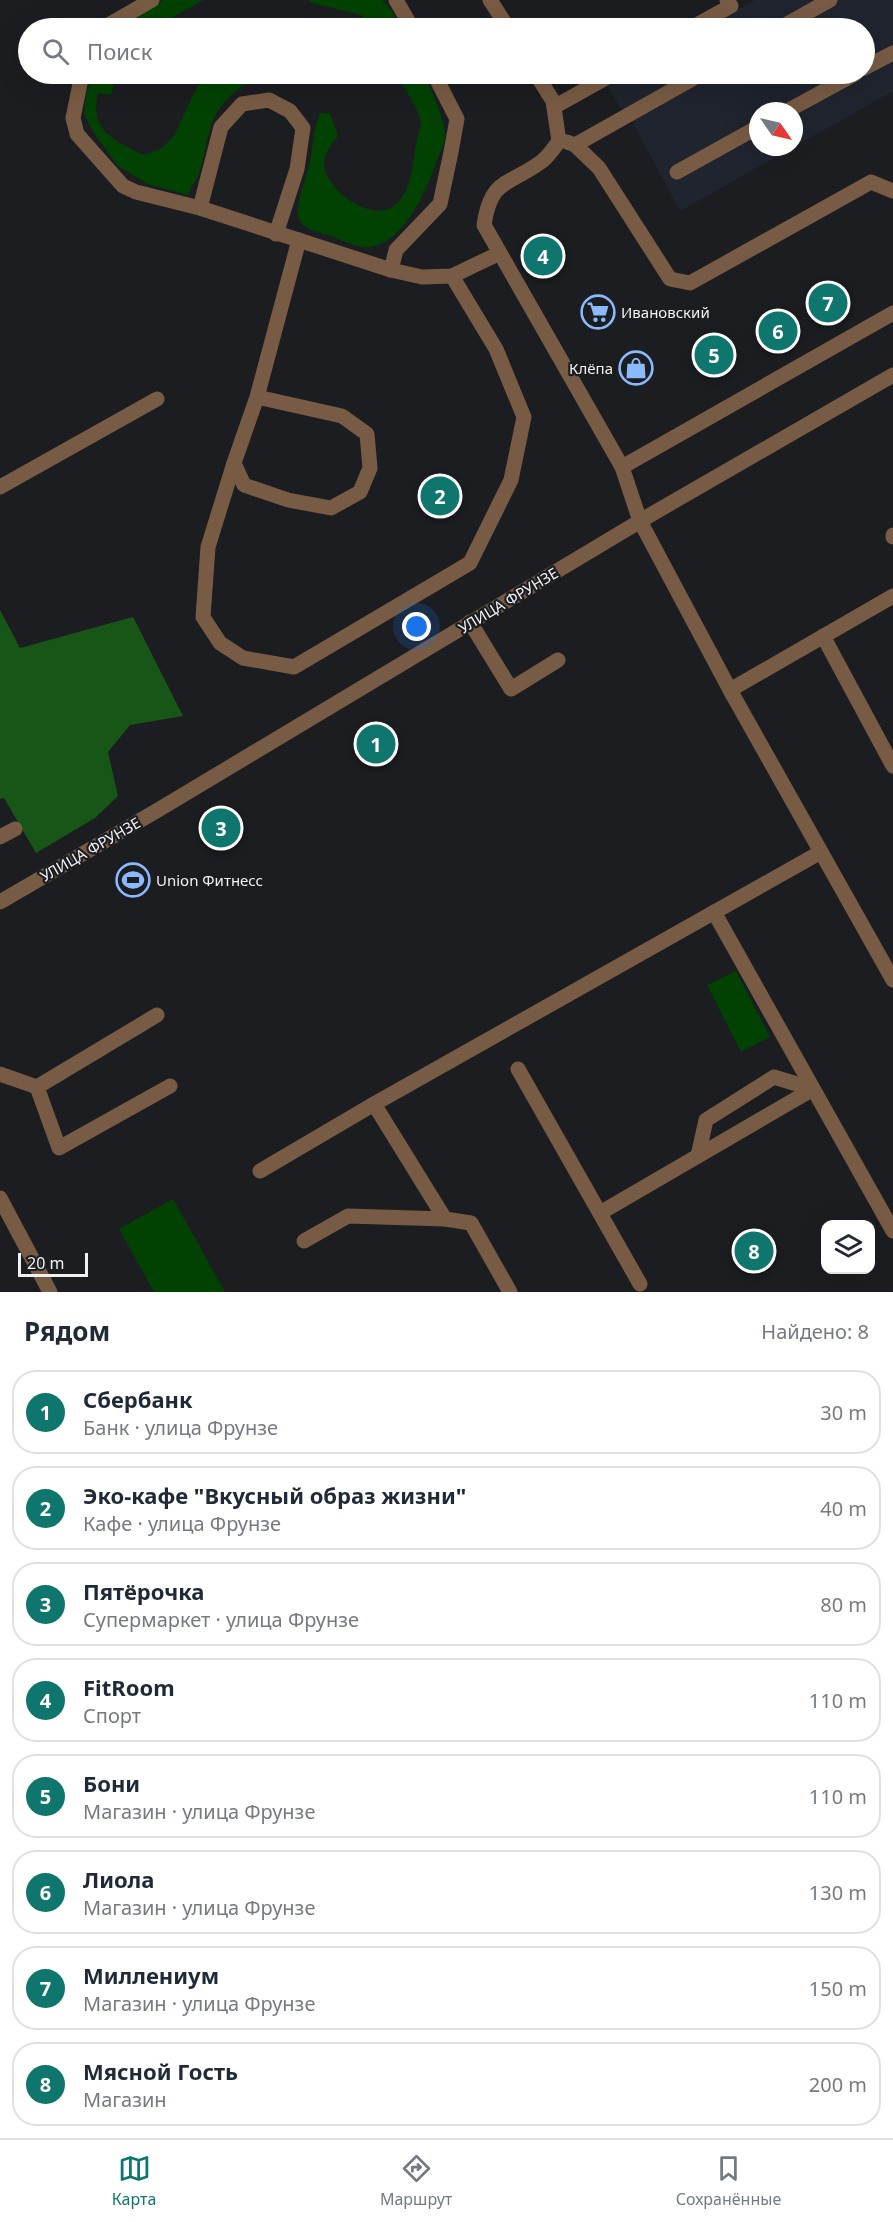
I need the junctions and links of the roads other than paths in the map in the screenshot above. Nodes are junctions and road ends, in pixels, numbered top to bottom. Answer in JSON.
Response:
{"nodes":[{"id":1,"x":152,"y":0,"type":"edge"},
{"id":2,"x":396,"y":0,"type":"edge"},
{"id":3,"x":490,"y":0,"type":"edge"},
{"id":4,"x":727,"y":0,"type":"edge"},
{"id":5,"x":830,"y":0,"type":"edge"},
{"id":6,"x":120,"y":18,"type":"edge"},
{"id":7,"x":406,"y":18,"type":"edge"},
{"id":8,"x":502,"y":18,"type":"edge"},
{"id":9,"x":709,"y":18,"type":"edge"},
{"id":10,"x":798,"y":18,"type":"edge"},
{"id":11,"x":893,"y":53,"type":"edge"},
{"id":12,"x":875,"y":62,"type":"edge"},
{"id":13,"x":80,"y":84,"type":"edge"},
{"id":14,"x":439,"y":84,"type":"edge"},
{"id":15,"x":542,"y":84,"type":"edge"},
{"id":16,"x":595,"y":84,"type":"edge"},
{"id":17,"x":682,"y":84,"type":"edge"},
{"id":18,"x":837,"y":84,"type":"edge"},
{"id":19,"x":803,"y":102,"type":"edge"},
{"id":20,"x":554,"y":106,"type":"junction"},
{"id":21,"x":749,"y":132,"type":"edge"},
{"id":22,"x":560,"y":141,"type":"junction"},
{"id":23,"x":575,"y":145,"type":"junction"},
{"id":24,"x":677,"y":172,"type":"dead end"},
{"id":25,"x":893,"y":191,"type":"edge"},
{"id":26,"x":200,"y":208,"type":"junction"},
{"id":27,"x":276,"y":234,"type":"junction"},
{"id":28,"x":299,"y":240,"type":"junction"},
{"id":29,"x":500,"y":253,"type":"junction"},
{"id":30,"x":391,"y":270,"type":"junction"},
{"id":31,"x":452,"y":276,"type":"junction"},
{"id":32,"x":893,"y":313,"type":"edge"},
{"id":33,"x":893,"y":375,"type":"edge"},
{"id":34,"x":257,"y":397,"type":"junction"},
{"id":35,"x":157,"y":399,"type":"dead end"},
{"id":36,"x":234,"y":463,"type":"junction"},
{"id":37,"x":622,"y":467,"type":"junction"},
{"id":38,"x":0,"y":487,"type":"edge"},
{"id":39,"x":640,"y":521,"type":"junction"},
{"id":40,"x":893,"y":596,"type":"edge"},
{"id":41,"x":470,"y":622,"type":"junction"},
{"id":42,"x":823,"y":636,"type":"junction"},
{"id":43,"x":558,"y":660,"type":"dead end"},
{"id":44,"x":730,"y":690,"type":"junction"},
{"id":45,"x":893,"y":766,"type":"edge"},
{"id":46,"x":15,"y":829,"type":"dead end"},
{"id":47,"x":0,"y":837,"type":"edge"},
{"id":48,"x":820,"y":852,"type":"junction"},
{"id":49,"x":0,"y":902,"type":"edge"},
{"id":50,"x":714,"y":912,"type":"junction"},
{"id":51,"x":893,"y":980,"type":"edge"},
{"id":52,"x":157,"y":1015,"type":"dead end"},
{"id":53,"x":518,"y":1069,"type":"dead end"},
{"id":54,"x":0,"y":1074,"type":"edge"},
{"id":55,"x":170,"y":1086,"type":"dead end"},
{"id":56,"x":37,"y":1088,"type":"junction"},
{"id":57,"x":813,"y":1089,"type":"junction"},
{"id":58,"x":374,"y":1104,"type":"junction"},
{"id":59,"x":698,"y":1156,"type":"junction"},
{"id":60,"x":260,"y":1171,"type":"dead end"},
{"id":61,"x":0,"y":1198,"type":"edge"},
{"id":62,"x":600,"y":1213,"type":"junction"},
{"id":63,"x":446,"y":1218,"type":"junction"},
{"id":64,"x":893,"y":1231,"type":"edge"},
{"id":65,"x":304,"y":1241,"type":"dead end"},
{"id":66,"x":640,"y":1284,"type":"dead end"},
{"id":67,"x":50,"y":1292,"type":"edge"},
{"id":68,"x":510,"y":1292,"type":"edge"}],
"edges":[{"from":1,"to":6,"type":"street"},
{"from":2,"to":7,"type":"street"},
{"from":3,"to":8,"type":"street"},
{"from":4,"to":9,"type":"street"},
{"from":5,"to":10,"type":"street"},
{"from":11,"to":12,"type":"street"},
{"from":13,"to":26,"type":"street"},
{"from":14,"to":30,"type":"street"},
{"from":15,"to":20,"type":"street"},
{"from":16,"to":20,"type":"street"},
{"from":17,"to":23,"type":"street"},
{"from":18,"to":19,"type":"street"},
{"from":20,"to":22,"type":"street"},
{"from":21,"to":24,"type":"street"},
{"from":22,"to":23,"type":"street"},
{"from":22,"to":29,"type":"street"},
{"from":23,"to":25,"type":"street"},
{"from":26,"to":27,"type":"street"},
{"from":26,"to":27,"type":"street"},
{"from":27,"to":28,"type":"street"},
{"from":28,"to":30,"type":"street"},
{"from":28,"to":34,"type":"street"},
{"from":29,"to":31,"type":"street"},
{"from":29,"to":37,"type":"street"},
{"from":30,"to":31,"type":"street"},
{"from":31,"to":36,"type":"street"},
{"from":32,"to":37,"type":"street"},
{"from":33,"to":39,"type":"street","name":"УЛИЦА ФРУНЗЕ"},
{"from":34,"to":36,"type":"street"},
{"from":34,"to":36,"type":"street"},
{"from":35,"to":38,"type":"street"},
{"from":37,"to":39,"type":"street"},
{"from":39,"to":41,"type":"street","name":"УЛИЦА ФРУНЗЕ"},
{"from":39,"to":44,"type":"street"},
{"from":40,"to":42,"type":"street"},
{"from":41,"to":43,"type":"street"},
{"from":41,"to":49,"type":"street","name":"УЛИЦА ФРУНЗЕ"},
{"from":42,"to":44,"type":"street"},
{"from":42,"to":45,"type":"street"},
{"from":44,"to":48,"type":"street"},
{"from":46,"to":47,"type":"street"},
{"from":48,"to":50,"type":"street"},
{"from":48,"to":51,"type":"street"},
{"from":50,"to":57,"type":"street"},
{"from":50,"to":58,"type":"street"},
{"from":52,"to":56,"type":"street"},
{"from":53,"to":62,"type":"street"},
{"from":54,"to":56,"type":"street"},
{"from":55,"to":56,"type":"street"},
{"from":57,"to":59,"type":"street"},
{"from":57,"to":59,"type":"street"},
{"from":57,"to":64,"type":"street"},
{"from":58,"to":60,"type":"street"},
{"from":58,"to":63,"type":"street"},
{"from":59,"to":62,"type":"street"},
{"from":61,"to":67,"type":"street"},
{"from":62,"to":66,"type":"street"},
{"from":63,"to":65,"type":"street"},
{"from":63,"to":68,"type":"street"}]}
